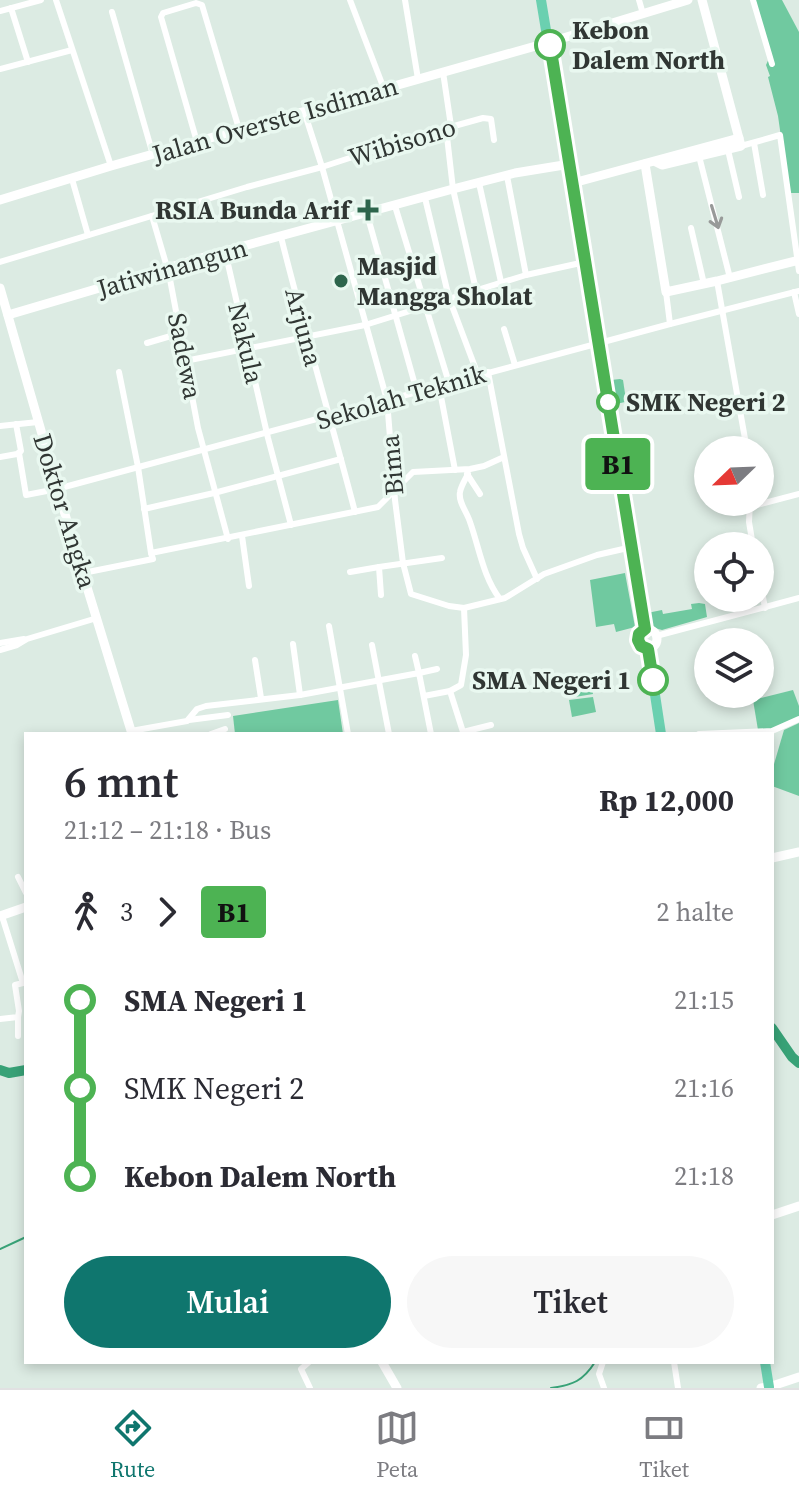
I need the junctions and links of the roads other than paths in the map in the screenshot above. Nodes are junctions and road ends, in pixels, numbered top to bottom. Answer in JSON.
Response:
{"nodes":[{"id":1,"x":41,"y":0,"type":"edge"},
{"id":2,"x":56,"y":0,"type":"edge"},
{"id":3,"x":350,"y":0,"type":"edge"},
{"id":4,"x":405,"y":0,"type":"edge"},
{"id":5,"x":541,"y":0,"type":"edge"},
{"id":6,"x":639,"y":0,"type":"edge"},
{"id":7,"x":688,"y":0,"type":"edge"},
{"id":8,"x":702,"y":0,"type":"edge"},
{"id":9,"x":753,"y":0,"type":"edge"},
{"id":10,"x":11,"y":8,"type":"junction"},
{"id":11,"x":0,"y":11,"type":"edge"},
{"id":12,"x":112,"y":12,"type":"dead end"},
{"id":13,"x":643,"y":14,"type":"junction"},
{"id":14,"x":550,"y":42,"type":"junction"},
{"id":15,"x":72,"y":50,"type":"junction"},
{"id":16,"x":28,"y":62,"type":"junction"},
{"id":17,"x":772,"y":64,"type":"dead end"},
{"id":18,"x":0,"y":69,"type":"edge"},
{"id":19,"x":443,"y":72,"type":"junction"},
{"id":20,"x":418,"y":79,"type":"junction"},
{"id":21,"x":384,"y":89,"type":"junction"},
{"id":22,"x":304,"y":111,"type":"junction"},
{"id":23,"x":449,"y":127,"type":"junction"},
{"id":24,"x":239,"y":129,"type":"junction"},
{"id":25,"x":494,"y":140,"type":"dead end"},
{"id":26,"x":197,"y":142,"type":"junction"},
{"id":27,"x":740,"y":142,"type":"junction"},
{"id":28,"x":754,"y":143,"type":"junction"},
{"id":29,"x":728,"y":150,"type":"junction"},
{"id":30,"x":153,"y":155,"type":"junction"},
{"id":31,"x":699,"y":156,"type":"junction"},
{"id":32,"x":650,"y":163,"type":"junction"},
{"id":33,"x":570,"y":164,"type":"junction"},
{"id":34,"x":111,"y":166,"type":"junction"},
{"id":35,"x":322,"y":167,"type":"junction"},
{"id":36,"x":507,"y":176,"type":"junction"},
{"id":37,"x":72,"y":179,"type":"junction"},
{"id":38,"x":479,"y":183,"type":"junction"},
{"id":39,"x":573,"y":183,"type":"junction"},
{"id":40,"x":453,"y":189,"type":"junction"},
{"id":41,"x":763,"y":195,"type":"dead end"},
{"id":42,"x":739,"y":197,"type":"dead end"},
{"id":43,"x":425,"y":198,"type":"junction"},
{"id":44,"x":0,"y":200,"type":"edge"},
{"id":45,"x":395,"y":206,"type":"junction"},
{"id":46,"x":367,"y":214,"type":"junction"},
{"id":47,"x":152,"y":216,"type":"junction"},
{"id":48,"x":336,"y":221,"type":"junction"},
{"id":49,"x":796,"y":227,"type":"edge"},
{"id":50,"x":691,"y":228,"type":"dead end"},
{"id":51,"x":88,"y":235,"type":"junction"},
{"id":52,"x":281,"y":237,"type":"junction"},
{"id":53,"x":225,"y":251,"type":"junction"},
{"id":54,"x":798,"y":260,"type":"edge"},
{"id":55,"x":0,"y":262,"type":"edge"},
{"id":56,"x":586,"y":262,"type":"junction"},
{"id":57,"x":168,"y":269,"type":"junction"},
{"id":58,"x":799,"y":271,"type":"edge"},
{"id":59,"x":526,"y":275,"type":"junction"},
{"id":60,"x":730,"y":278,"type":"junction"},
{"id":61,"x":717,"y":281,"type":"junction"},
{"id":62,"x":501,"y":282,"type":"junction"},
{"id":63,"x":704,"y":284,"type":"junction"},
{"id":64,"x":0,"y":288,"type":"edge"},
{"id":65,"x":476,"y":290,"type":"junction"},
{"id":66,"x":797,"y":291,"type":"edge"},
{"id":67,"x":666,"y":292,"type":"junction"},
{"id":68,"x":449,"y":298,"type":"junction"},
{"id":69,"x":426,"y":306,"type":"junction"},
{"id":70,"x":722,"y":310,"type":"junction"},
{"id":71,"x":799,"y":314,"type":"edge"},
{"id":72,"x":397,"y":315,"type":"junction"},
{"id":73,"x":4,"y":316,"type":"edge"},
{"id":74,"x":670,"y":324,"type":"junction"},
{"id":75,"x":365,"y":325,"type":"junction"},
{"id":76,"x":504,"y":329,"type":"dead end"},
{"id":77,"x":181,"y":333,"type":"junction"},
{"id":78,"x":306,"y":337,"type":"junction"},
{"id":79,"x":147,"y":343,"type":"dead end"},
{"id":80,"x":599,"y":344,"type":"junction"},
{"id":81,"x":247,"y":349,"type":"junction"},
{"id":82,"x":185,"y":361,"type":"junction"},
{"id":83,"x":515,"y":365,"type":"junction"},
{"id":84,"x":119,"y":372,"type":"dead end"},
{"id":85,"x":488,"y":372,"type":"junction"},
{"id":86,"x":478,"y":375,"type":"junction"},
{"id":87,"x":449,"y":383,"type":"junction"},
{"id":88,"x":439,"y":386,"type":"junction"},
{"id":89,"x":417,"y":392,"type":"junction"},
{"id":90,"x":387,"y":400,"type":"junction"},
{"id":91,"x":330,"y":416,"type":"junction"},
{"id":92,"x":38,"y":422,"type":"junction"},
{"id":93,"x":16,"y":424,"type":"junction"},
{"id":94,"x":0,"y":426,"type":"edge"},
{"id":95,"x":267,"y":434,"type":"junction"},
{"id":96,"x":744,"y":436,"type":"edge"},
{"id":97,"x":204,"y":451,"type":"junction"},
{"id":98,"x":19,"y":453,"type":"junction"},
{"id":99,"x":0,"y":457,"type":"edge"},
{"id":100,"x":504,"y":457,"type":"junction"},
{"id":101,"x":341,"y":459,"type":"junction"},
{"id":102,"x":138,"y":467,"type":"junction"},
{"id":103,"x":455,"y":470,"type":"junction"},
{"id":104,"x":466,"y":472,"type":"junction"},
{"id":105,"x":278,"y":476,"type":"junction"},
{"id":106,"x":57,"y":489,"type":"junction"},
{"id":107,"x":394,"y":491,"type":"junction"},
{"id":108,"x":214,"y":493,"type":"junction"},
{"id":109,"x":480,"y":494,"type":"dead end"},
{"id":110,"x":799,"y":494,"type":"edge"},
{"id":111,"x":774,"y":500,"type":"edge"},
{"id":112,"x":144,"y":509,"type":"junction"},
{"id":113,"x":355,"y":512,"type":"junction"},
{"id":114,"x":291,"y":525,"type":"junction"},
{"id":115,"x":242,"y":536,"type":"junction"},
{"id":116,"x":228,"y":539,"type":"junction"},
{"id":117,"x":632,"y":547,"type":"junction"},
{"id":118,"x":151,"y":553,"type":"junction"},
{"id":119,"x":442,"y":558,"type":"dead end"},
{"id":120,"x":403,"y":563,"type":"junction"},
{"id":121,"x":379,"y":567,"type":"junction"},
{"id":122,"x":350,"y":572,"type":"dead end"},
{"id":123,"x":83,"y":573,"type":"junction"},
{"id":124,"x":537,"y":579,"type":"junction"},
{"id":125,"x":249,"y":586,"type":"dead end"},
{"id":126,"x":381,"y":595,"type":"dead end"},
{"id":127,"x":799,"y":598,"type":"edge"},
{"id":128,"x":500,"y":599,"type":"junction"},
{"id":129,"x":774,"y":605,"type":"edge"},
{"id":130,"x":464,"y":608,"type":"junction"},
{"id":131,"x":749,"y":612,"type":"edge"},
{"id":132,"x":97,"y":618,"type":"junction"},
{"id":133,"x":329,"y":626,"type":"dead end"},
{"id":134,"x":645,"y":629,"type":"junction"},
{"id":135,"x":656,"y":636,"type":"junction"},
{"id":136,"x":27,"y":639,"type":"junction"},
{"id":137,"x":0,"y":643,"type":"edge"},
{"id":138,"x":293,"y":644,"type":"dead end"},
{"id":139,"x":372,"y":645,"type":"dead end"},
{"id":140,"x":648,"y":649,"type":"junction"},
{"id":141,"x":0,"y":650,"type":"edge"},
{"id":142,"x":415,"y":656,"type":"dead end"},
{"id":143,"x":255,"y":660,"type":"dead end"},
{"id":144,"x":437,"y":669,"type":"dead end"},
{"id":145,"x":419,"y":673,"type":"junction"},
{"id":146,"x":380,"y":682,"type":"junction"},
{"id":147,"x":341,"y":687,"type":"junction"},
{"id":148,"x":450,"y":691,"type":"junction"},
{"id":149,"x":300,"y":695,"type":"junction"},
{"id":150,"x":424,"y":696,"type":"junction"},
{"id":151,"x":261,"y":698,"type":"junction"},
{"id":152,"x":228,"y":715,"type":"dead end"},
{"id":153,"x":799,"y":719,"type":"edge"},
{"id":154,"x":189,"y":720,"type":"junction"},
{"id":155,"x":491,"y":725,"type":"dead end"},
{"id":156,"x":225,"y":729,"type":"dead end"},
{"id":157,"x":132,"y":732,"type":"edge"},
{"id":158,"x":217,"y":732,"type":"edge"},
{"id":159,"x":348,"y":732,"type":"edge"},
{"id":160,"x":389,"y":732,"type":"edge"},
{"id":161,"x":431,"y":732,"type":"edge"},
{"id":162,"x":661,"y":732,"type":"edge"},
{"id":163,"x":748,"y":732,"type":"edge"},
{"id":164,"x":799,"y":852,"type":"edge"},
{"id":165,"x":774,"y":858,"type":"edge"},
{"id":166,"x":18,"y":877,"type":"dead end"},
{"id":167,"x":24,"y":889,"type":"edge"},
{"id":168,"x":24,"y":908,"type":"edge"},
{"id":169,"x":1,"y":916,"type":"edge"},
{"id":170,"x":18,"y":1017,"type":"junction"},
{"id":171,"x":0,"y":1019,"type":"edge"},
{"id":172,"x":18,"y":1036,"type":"dead end"},
{"id":173,"x":799,"y":1206,"type":"edge"},
{"id":174,"x":774,"y":1214,"type":"edge"},
{"id":175,"x":307,"y":1364,"type":"edge"},
{"id":176,"x":383,"y":1364,"type":"edge"},
{"id":177,"x":602,"y":1364,"type":"edge"},
{"id":178,"x":674,"y":1364,"type":"edge"},
{"id":179,"x":765,"y":1364,"type":"edge"},
{"id":180,"x":799,"y":1377,"type":"edge"},
{"id":181,"x":310,"y":1388,"type":"edge"},
{"id":182,"x":397,"y":1388,"type":"edge"},
{"id":183,"x":604,"y":1388,"type":"edge"},
{"id":184,"x":678,"y":1388,"type":"edge"},
{"id":185,"x":761,"y":1388,"type":"edge"},
{"id":186,"x":769,"y":1388,"type":"edge"}],
"edges":[{"from":1,"to":10,"type":"street"},
{"from":2,"to":15,"type":"street"},
{"from":3,"to":21,"type":"street"},
{"from":4,"to":20,"type":"street"},
{"from":5,"to":14,"type":"main road"},
{"from":6,"to":13,"type":"street"},
{"from":7,"to":13,"type":"street","name":"Jalan Overste Isdiman"},
{"from":8,"to":27,"type":"street"},
{"from":9,"to":17,"type":"street"},
{"from":10,"to":11,"type":"street"},
{"from":10,"to":16,"type":"street"},
{"from":12,"to":30,"type":"street"},
{"from":13,"to":14,"type":"street","name":"Jalan Overste Isdiman"},
{"from":14,"to":19,"type":"street","name":"Jalan Overste Isdiman"},
{"from":14,"to":33,"type":"main road"},
{"from":15,"to":16,"type":"street"},
{"from":15,"to":34,"type":"street"},
{"from":16,"to":18,"type":"street"},
{"from":19,"to":20,"type":"street","name":"Jalan Overste Isdiman"},
{"from":19,"to":23,"type":"street"},
{"from":20,"to":21,"type":"street","name":"Jalan Overste Isdiman"},
{"from":21,"to":22,"type":"street","name":"Jalan Overste Isdiman"},
{"from":22,"to":24,"type":"street","name":"Jalan Overste Isdiman"},
{"from":22,"to":35,"type":"street","name":"Bima"},
{"from":23,"to":25,"type":"street","name":"Wibisono"},
{"from":23,"to":35,"type":"street","name":"Wibisono"},
{"from":23,"to":40,"type":"street"},
{"from":24,"to":26,"type":"street","name":"Jalan Overste Isdiman"},
{"from":24,"to":26,"type":"street"},
{"from":26,"to":30,"type":"street","name":"Jalan Overste Isdiman"},
{"from":27,"to":28,"type":"street"},
{"from":27,"to":29,"type":"street"},
{"from":27,"to":32,"type":"street"},
{"from":28,"to":41,"type":"street"},
{"from":28,"to":49,"type":"street"},
{"from":29,"to":31,"type":"street"},
{"from":29,"to":42,"type":"street"},
{"from":30,"to":34,"type":"street","name":"Jalan Overste Isdiman"},
{"from":31,"to":32,"type":"street"},
{"from":31,"to":60,"type":"street","one_way":true},
{"from":32,"to":39,"type":"street"},
{"from":32,"to":67,"type":"street"},
{"from":33,"to":36,"type":"street","name":"Jatiwinangun"},
{"from":33,"to":39,"type":"main road"},
{"from":34,"to":37,"type":"street","name":"Jalan Overste Isdiman"},
{"from":35,"to":47,"type":"street","name":"Wibisono"},
{"from":35,"to":48,"type":"street","name":"Bima"},
{"from":36,"to":38,"type":"street","name":"Jatiwinangun"},
{"from":36,"to":59,"type":"street"},
{"from":37,"to":44,"type":"street","name":"Jalan Overste Isdiman"},
{"from":37,"to":51,"type":"street"},
{"from":38,"to":40,"type":"street","name":"Jatiwinangun"},
{"from":38,"to":62,"type":"street"},
{"from":39,"to":56,"type":"main road"},
{"from":40,"to":43,"type":"street","name":"Jatiwinangun"},
{"from":40,"to":65,"type":"street"},
{"from":43,"to":45,"type":"street","name":"Jatiwinangun"},
{"from":43,"to":68,"type":"street"},
{"from":45,"to":46,"type":"street","name":"Jatiwinangun"},
{"from":45,"to":69,"type":"street"},
{"from":46,"to":48,"type":"street","name":"Jatiwinangun"},
{"from":46,"to":72,"type":"street"},
{"from":47,"to":51,"type":"street","name":"Wibisono"},
{"from":47,"to":57,"type":"street","name":"Sadewa"},
{"from":48,"to":52,"type":"street","name":"Jatiwinangun"},
{"from":48,"to":75,"type":"street","name":"Bima"},
{"from":49,"to":54,"type":"street"},
{"from":50,"to":63,"type":"street"},
{"from":51,"to":55,"type":"street","name":"Wibisono"},
{"from":52,"to":53,"type":"street","name":"Jatiwinangun"},
{"from":52,"to":78,"type":"street","name":"Arjuna"},
{"from":53,"to":57,"type":"street","name":"Jatiwinangun"},
{"from":53,"to":81,"type":"street","name":"Nakula"},
{"from":54,"to":58,"type":"street"},
{"from":54,"to":60,"type":"street"},
{"from":56,"to":59,"type":"street"},
{"from":56,"to":80,"type":"main road"},
{"from":57,"to":73,"type":"street","name":"Jatiwinangun"},
{"from":57,"to":77,"type":"street","name":"Sadewa"},
{"from":59,"to":62,"type":"street"},
{"from":60,"to":61,"type":"street"},
{"from":61,"to":63,"type":"street"},
{"from":61,"to":70,"type":"street"},
{"from":62,"to":65,"type":"street"},
{"from":63,"to":67,"type":"street"},
{"from":64,"to":73,"type":"street","name":"Doktor Angka"},
{"from":65,"to":68,"type":"street"},
{"from":66,"to":70,"type":"street","name":"Sekolah Teknik"},
{"from":66,"to":71,"type":"street"},
{"from":67,"to":74,"type":"street"},
{"from":68,"to":69,"type":"street"},
{"from":68,"to":86,"type":"street"},
{"from":69,"to":72,"type":"street"},
{"from":69,"to":87,"type":"street"},
{"from":70,"to":74,"type":"street","name":"Sekolah Teknik"},
{"from":70,"to":96,"type":"street"},
{"from":72,"to":75,"type":"street"},
{"from":72,"to":89,"type":"street"},
{"from":73,"to":92,"type":"street","name":"Doktor Angka"},
{"from":74,"to":80,"type":"street","name":"Sekolah Teknik"},
{"from":75,"to":78,"type":"street"},
{"from":75,"to":90,"type":"street","name":"Bima"},
{"from":76,"to":83,"type":"street"},
{"from":77,"to":79,"type":"street"},
{"from":77,"to":82,"type":"street","name":"Sadewa"},
{"from":78,"to":81,"type":"street"},
{"from":78,"to":91,"type":"street","name":"Arjuna"},
{"from":80,"to":83,"type":"street","name":"Sekolah Teknik"},
{"from":80,"to":117,"type":"main road"},
{"from":81,"to":82,"type":"street"},
{"from":81,"to":95,"type":"street","name":"Nakula"},
{"from":82,"to":97,"type":"street","name":"Sadewa"},
{"from":83,"to":85,"type":"street","name":"Sekolah Teknik"},
{"from":84,"to":102,"type":"street"},
{"from":85,"to":86,"type":"street","name":"Sekolah Teknik"},
{"from":85,"to":100,"type":"street"},
{"from":86,"to":87,"type":"street","name":"Sekolah Teknik"},
{"from":87,"to":88,"type":"street","name":"Sekolah Teknik"},
{"from":88,"to":89,"type":"street","name":"Sekolah Teknik"},
{"from":88,"to":103,"type":"street"},
{"from":89,"to":90,"type":"street","name":"Sekolah Teknik"},
{"from":90,"to":91,"type":"street","name":"Sekolah Teknik"},
{"from":90,"to":107,"type":"street","name":"Bima"},
{"from":91,"to":95,"type":"street","name":"Sekolah Teknik"},
{"from":91,"to":101,"type":"street","name":"Arjuna"},
{"from":92,"to":93,"type":"street"},
{"from":92,"to":106,"type":"street","name":"Doktor Angka"},
{"from":93,"to":94,"type":"street"},
{"from":93,"to":98,"type":"street"},
{"from":95,"to":97,"type":"street","name":"Sekolah Teknik"},
{"from":95,"to":105,"type":"street","name":"Nakula"},
{"from":97,"to":102,"type":"street","name":"Sekolah Teknik"},
{"from":97,"to":108,"type":"street","name":"Sadewa"},
{"from":98,"to":99,"type":"street"},
{"from":98,"to":106,"type":"street","name":"Sekolah Teknik"},
{"from":100,"to":104,"type":"street"},
{"from":100,"to":124,"type":"street"},
{"from":101,"to":105,"type":"street"},
{"from":101,"to":113,"type":"street","name":"Arjuna"},
{"from":102,"to":106,"type":"street","name":"Sekolah Teknik"},
{"from":102,"to":112,"type":"street"},
{"from":103,"to":104,"type":"street"},
{"from":103,"to":107,"type":"street"},
{"from":104,"to":109,"type":"street"},
{"from":104,"to":128,"type":"street"},
{"from":105,"to":108,"type":"street"},
{"from":105,"to":114,"type":"street","name":"Nakula"},
{"from":106,"to":123,"type":"street","name":"Doktor Angka"},
{"from":107,"to":113,"type":"street"},
{"from":107,"to":120,"type":"street","name":"Bima"},
{"from":108,"to":112,"type":"street"},
{"from":108,"to":116,"type":"street","name":"Sadewa"},
{"from":110,"to":111,"type":"street"},
{"from":112,"to":118,"type":"street"},
{"from":113,"to":114,"type":"street"},
{"from":114,"to":115,"type":"street"},
{"from":115,"to":116,"type":"street"},
{"from":115,"to":125,"type":"street"},
{"from":116,"to":118,"type":"street"},
{"from":117,"to":124,"type":"street","name":"Bima"},
{"from":117,"to":134,"type":"main road"},
{"from":118,"to":123,"type":"street"},
{"from":119,"to":120,"type":"street"},
{"from":120,"to":121,"type":"street"},
{"from":120,"to":130,"type":"street","name":"Bima"},
{"from":121,"to":122,"type":"street"},
{"from":121,"to":126,"type":"street"},
{"from":123,"to":132,"type":"street","name":"Doktor Angka"},
{"from":124,"to":128,"type":"street","name":"Bima"},
{"from":127,"to":129,"type":"street"},
{"from":128,"to":130,"type":"street","name":"Bima"},
{"from":130,"to":148,"type":"street"},
{"from":131,"to":135,"type":"street"},
{"from":132,"to":136,"type":"street"},
{"from":132,"to":157,"type":"street","name":"Doktor Angka"},
{"from":133,"to":147,"type":"street"},
{"from":134,"to":135,"type":"street"},
{"from":134,"to":140,"type":"street"},
{"from":135,"to":140,"type":"street"},
{"from":136,"to":137,"type":"street"},
{"from":136,"to":141,"type":"street"},
{"from":138,"to":149,"type":"street"},
{"from":139,"to":146,"type":"street"},
{"from":140,"to":162,"type":"main road"},
{"from":142,"to":145,"type":"street"},
{"from":143,"to":151,"type":"street"},
{"from":144,"to":145,"type":"street"},
{"from":145,"to":146,"type":"street"},
{"from":145,"to":150,"type":"street"},
{"from":146,"to":147,"type":"street"},
{"from":146,"to":160,"type":"street"},
{"from":147,"to":149,"type":"street"},
{"from":147,"to":159,"type":"street"},
{"from":148,"to":150,"type":"street"},
{"from":148,"to":155,"type":"street"},
{"from":149,"to":151,"type":"street"},
{"from":150,"to":161,"type":"street"},
{"from":151,"to":154,"type":"street"},
{"from":152,"to":154,"type":"street"},
{"from":153,"to":163,"type":"street"},
{"from":154,"to":157,"type":"street"},
{"from":156,"to":158,"type":"street"},
{"from":164,"to":165,"type":"street"},
{"from":166,"to":167,"type":"street"},
{"from":168,"to":169,"type":"street"},
{"from":169,"to":170,"type":"street"},
{"from":170,"to":171,"type":"street"},
{"from":170,"to":172,"type":"street"},
{"from":173,"to":174,"type":"street"},
{"from":175,"to":181,"type":"street"},
{"from":176,"to":182,"type":"street"},
{"from":177,"to":183,"type":"street"},
{"from":178,"to":184,"type":"street"},
{"from":179,"to":186,"type":"main road"},
{"from":180,"to":186,"type":"street"},
{"from":185,"to":186,"type":"street"}]}
